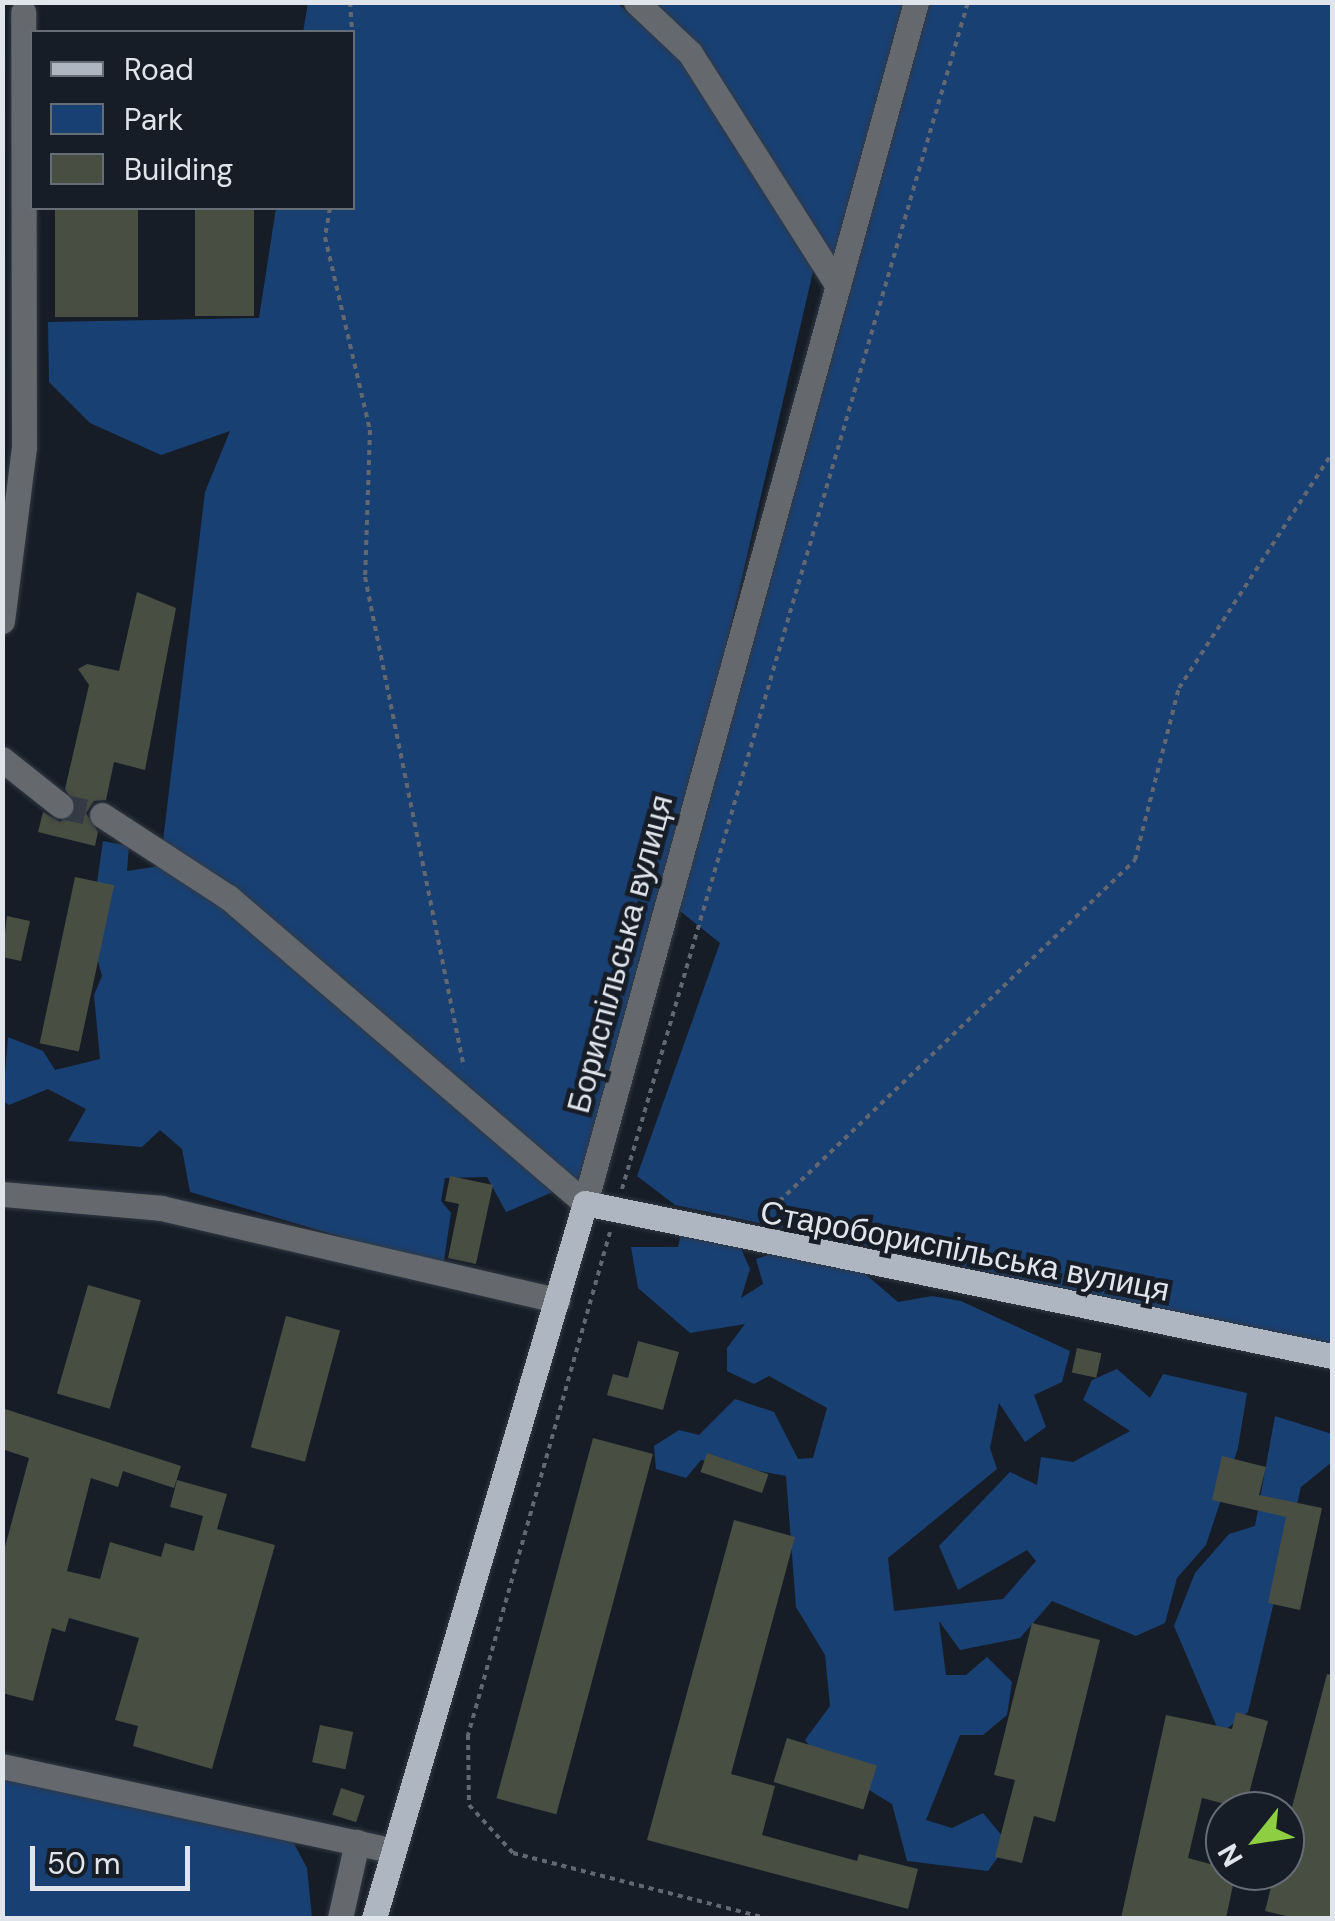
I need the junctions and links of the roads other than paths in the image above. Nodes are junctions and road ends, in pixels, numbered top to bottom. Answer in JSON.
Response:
{"nodes":[{"id":1,"x":636,"y":2,"type":"edge"},
{"id":2,"x":916,"y":2,"type":"edge"},
{"id":3,"x":23,"y":12,"type":"dead end"},
{"id":4,"x":838,"y":286,"type":"junction"},
{"id":5,"x":2,"y":621,"type":"edge"},
{"id":6,"x":2,"y":758,"type":"edge"},
{"id":7,"x":61,"y":806,"type":"tunnel mouth"},
{"id":8,"x":102,"y":815,"type":"tunnel mouth"},
{"id":9,"x":2,"y":1194,"type":"edge"},
{"id":10,"x":585,"y":1203,"type":"junction"},
{"id":11,"x":557,"y":1300,"type":"junction"},
{"id":12,"x":1332,"y":1356,"type":"edge"},
{"id":13,"x":2,"y":1766,"type":"edge"},
{"id":14,"x":357,"y":1842,"type":"junction"},
{"id":15,"x":392,"y":1850,"type":"junction"},
{"id":16,"x":340,"y":1918,"type":"edge"},
{"id":17,"x":374,"y":1918,"type":"edge"}],
"edges":[{"from":1,"to":4,"type":"street"},
{"from":2,"to":4,"type":"street","name":"Бориспільська вулиця"},
{"from":3,"to":5,"type":"street"},
{"from":4,"to":10,"type":"street","name":"Бориспільська вулиця"},
{"from":6,"to":7,"type":"street"},
{"from":8,"to":10,"type":"street"},
{"from":9,"to":11,"type":"street"},
{"from":10,"to":11,"type":"main road","name":"Бориспільська вулиця"},
{"from":10,"to":12,"type":"main road","name":"Старобориспільська вулиця"},
{"from":11,"to":15,"type":"main road","name":"Бориспільська вулиця"},
{"from":13,"to":14,"type":"street"},
{"from":14,"to":15,"type":"street"},
{"from":14,"to":16,"type":"street"},
{"from":15,"to":17,"type":"main road","name":"Бориспільська вулиця"}]}
